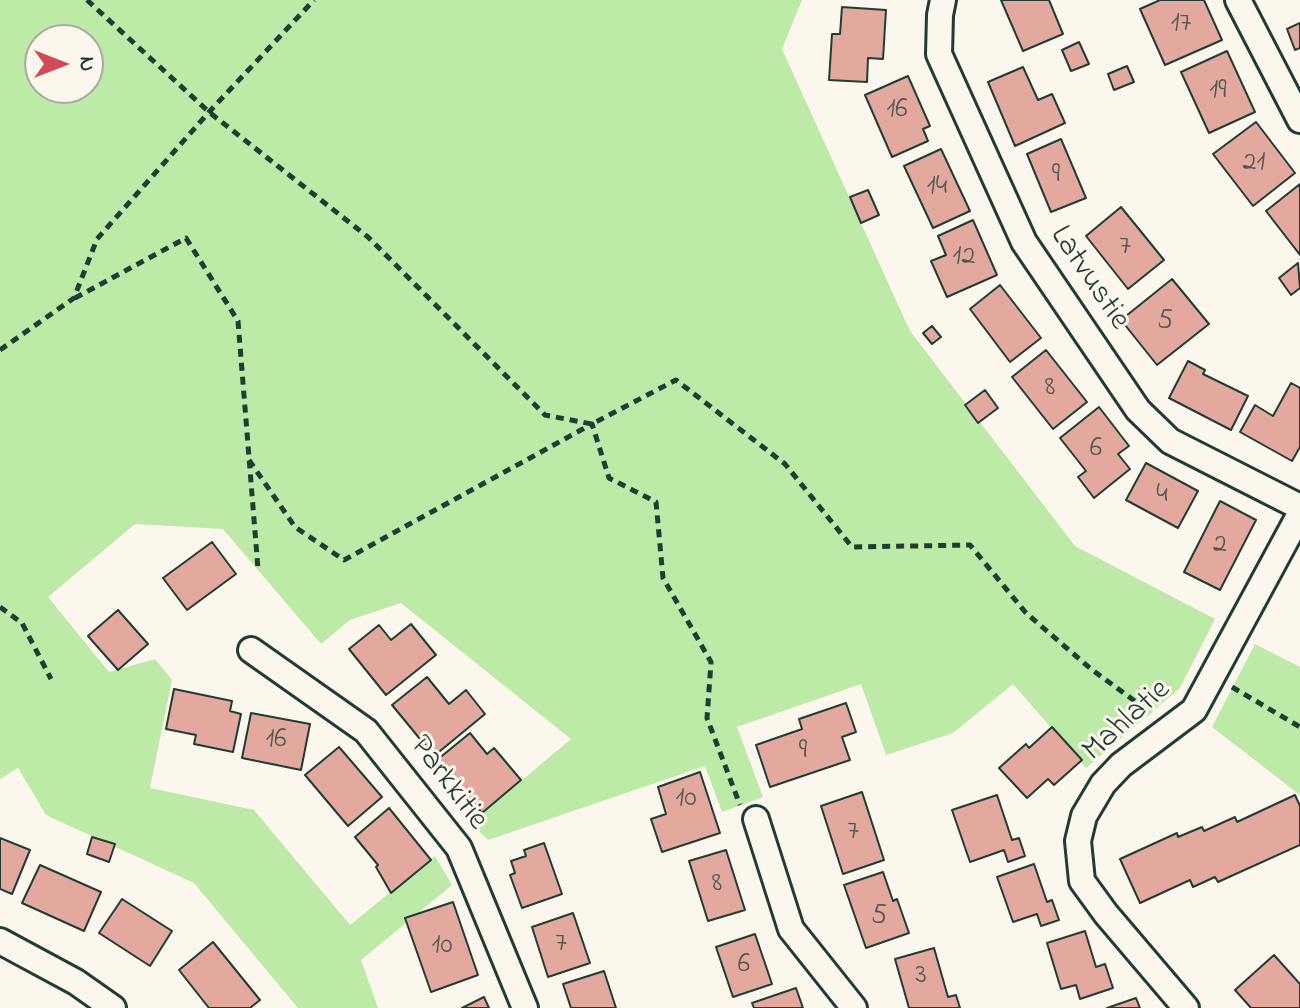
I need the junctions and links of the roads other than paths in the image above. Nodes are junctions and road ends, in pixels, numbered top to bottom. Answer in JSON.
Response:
{"nodes":[{"id":1,"x":943,"y":0,"type":"edge"},
{"id":2,"x":1238,"y":0,"type":"edge"},
{"id":3,"x":1300,"y":120,"type":"edge"},
{"id":4,"x":1300,"y":507,"type":"edge"},
{"id":5,"x":1300,"y":514,"type":"edge"},
{"id":6,"x":251,"y":650,"type":"dead end"},
{"id":7,"x":748,"y":812,"type":"road end"},
{"id":8,"x":0,"y":941,"type":"edge"},
{"id":9,"x":113,"y":1008,"type":"edge"},
{"id":10,"x":525,"y":1008,"type":"edge"},
{"id":11,"x":854,"y":1008,"type":"edge"},
{"id":12,"x":1186,"y":1008,"type":"edge"}],
"edges":[{"from":1,"to":4,"type":"street","name":"Latvustie"},
{"from":2,"to":3,"type":"street"},
{"from":5,"to":12,"type":"street","name":"Mahlatie"},
{"from":6,"to":10,"type":"street","name":"Parkkitie"},
{"from":7,"to":11,"type":"street"},
{"from":8,"to":9,"type":"street"}]}
